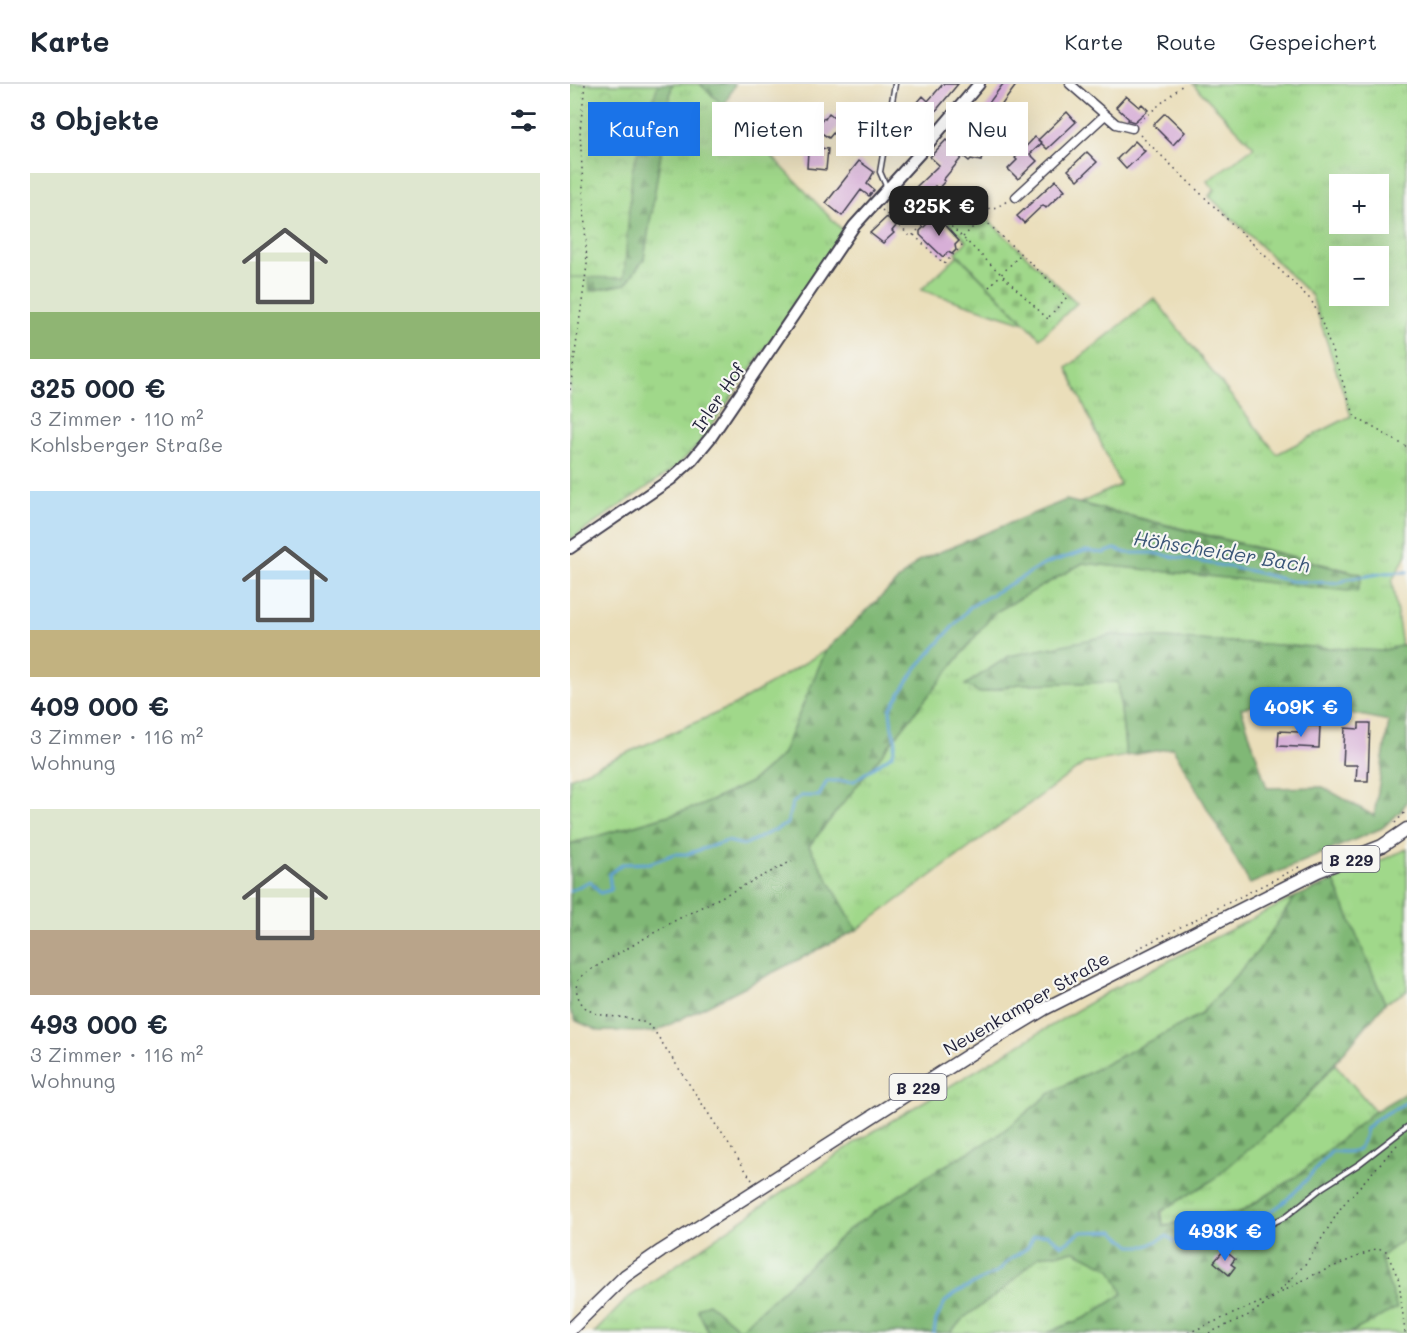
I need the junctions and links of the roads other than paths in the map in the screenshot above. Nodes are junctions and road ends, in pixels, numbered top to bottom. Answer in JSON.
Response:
{"nodes":[{"id":1,"x":895,"y":84,"type":"edge"},
{"id":2,"x":979,"y":84,"type":"edge"},
{"id":3,"x":1070,"y":84,"type":"edge"},
{"id":4,"x":1105,"y":115,"type":"junction"},
{"id":5,"x":1132,"y":128,"type":"road end"},
{"id":6,"x":888,"y":188,"type":"junction"},
{"id":7,"x":1016,"y":197,"type":"road end"},
{"id":8,"x":570,"y":548,"type":"edge"},
{"id":9,"x":1407,"y":829,"type":"edge"},
{"id":10,"x":1407,"y":1126,"type":"edge"},
{"id":11,"x":1229,"y":1244,"type":"dead end"},
{"id":12,"x":570,"y":1330,"type":"edge"}],
"edges":[{"from":1,"to":6,"type":"lane"},
{"from":2,"to":6,"type":"street","name":"Irler Hof"},
{"from":3,"to":4,"type":"street"},
{"from":4,"to":5,"type":"street"},
{"from":4,"to":7,"type":"street"},
{"from":6,"to":8,"type":"street","name":"Irler Hof"},
{"from":9,"to":12,"type":"main road","name":"Neuenkamper Straße","number":"B 229"},
{"from":10,"to":11,"type":"lane"}]}
